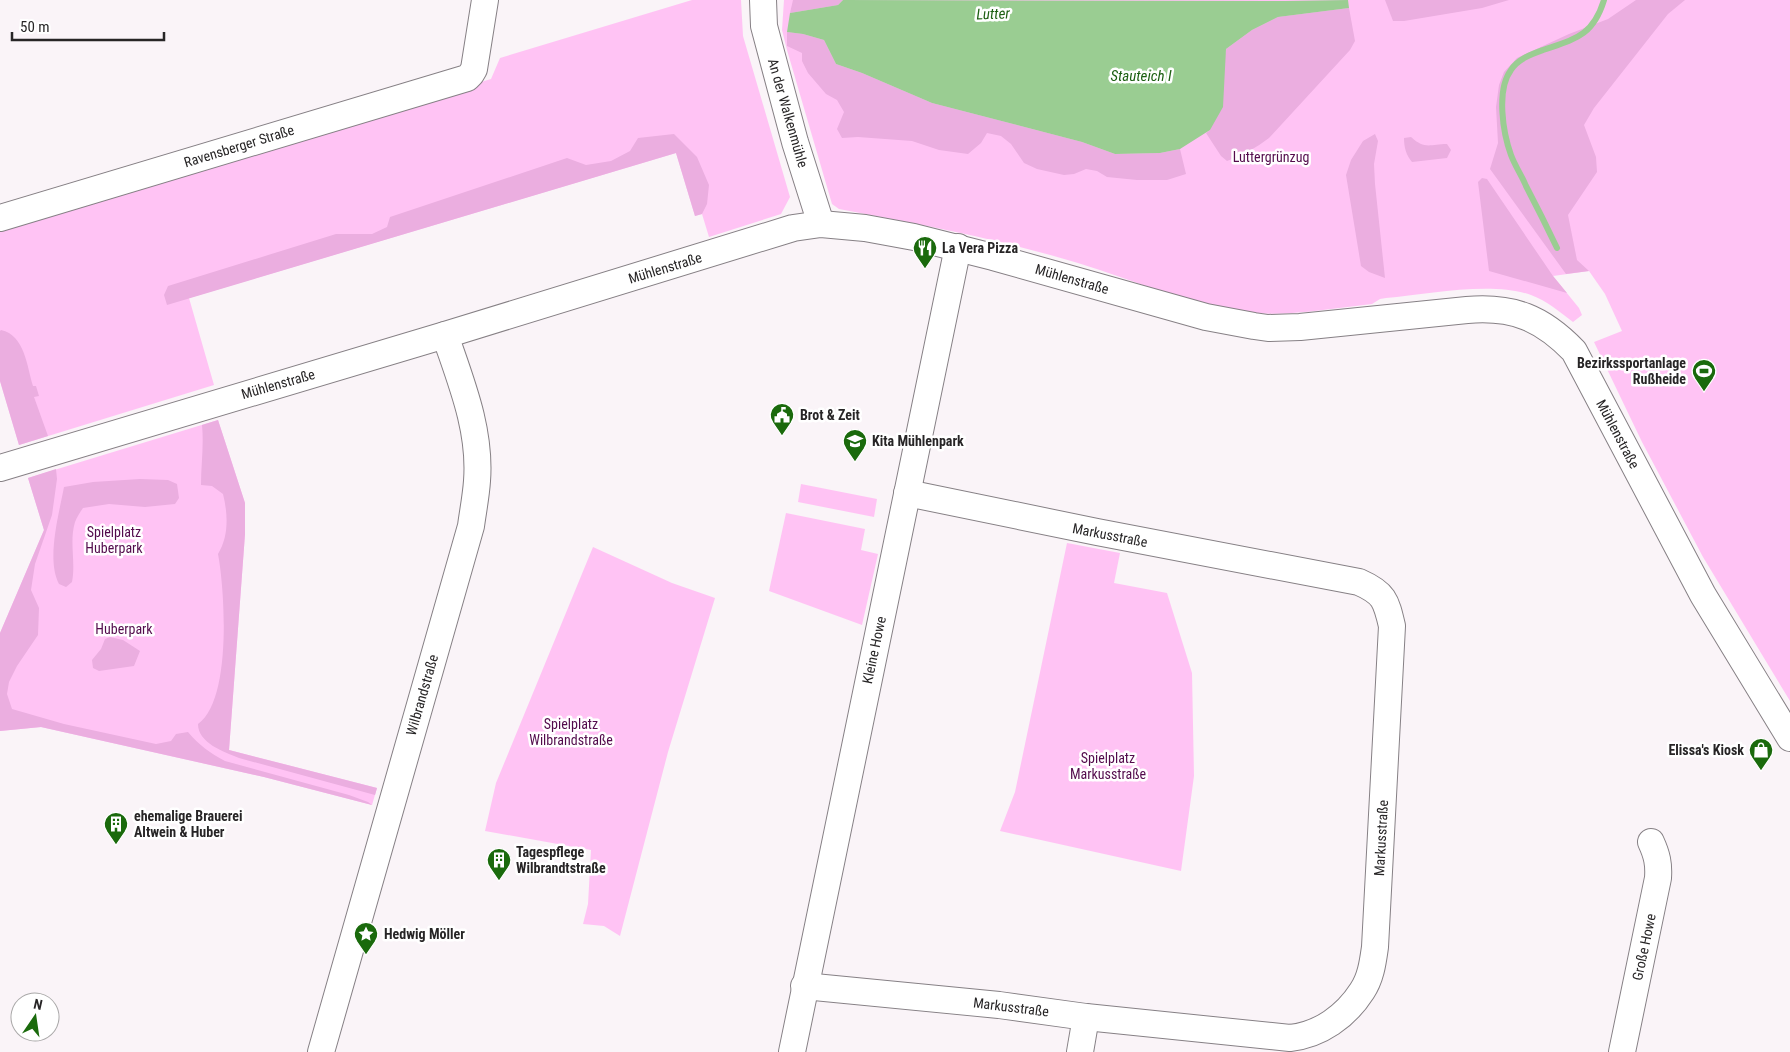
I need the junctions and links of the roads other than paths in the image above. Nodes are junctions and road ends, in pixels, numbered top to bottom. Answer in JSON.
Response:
{"nodes":[{"id":1,"x":485,"y":0,"type":"edge"},
{"id":2,"x":763,"y":0,"type":"edge"},
{"id":3,"x":0,"y":218,"type":"edge"},
{"id":4,"x":821,"y":224,"type":"junction"},
{"id":5,"x":958,"y":247,"type":"junction"},
{"id":6,"x":445,"y":335,"type":"junction"},
{"id":7,"x":0,"y":468,"type":"edge"},
{"id":8,"x":907,"y":493,"type":"junction"},
{"id":9,"x":1790,"y":738,"type":"edge"},
{"id":10,"x":1651,"y":842,"type":"dead end"},
{"id":11,"x":804,"y":986,"type":"junction"},
{"id":12,"x":1086,"y":1017,"type":"junction"},
{"id":13,"x":320,"y":1052,"type":"edge"},
{"id":14,"x":792,"y":1052,"type":"edge"},
{"id":15,"x":1080,"y":1052,"type":"edge"},
{"id":16,"x":1622,"y":1052,"type":"edge"}],
"edges":[{"from":1,"to":3,"type":"street","name":"Ravensberger Straße"},
{"from":2,"to":4,"type":"street","name":"An der Walkenmühle"},
{"from":4,"to":5,"type":"street","name":"Mühlenstraße"},
{"from":4,"to":6,"type":"street","name":"Mühlenstraße"},
{"from":5,"to":8,"type":"street","name":"Kleine Howe"},
{"from":5,"to":9,"type":"street","name":"Mühlenstraße"},
{"from":6,"to":7,"type":"street","name":"Mühlenstraße"},
{"from":6,"to":13,"type":"street","name":"Wilbrandstraße"},
{"from":8,"to":11,"type":"street","name":"Kleine Howe"},
{"from":8,"to":12,"type":"street","name":"Markusstraße"},
{"from":10,"to":16,"type":"street","name":"Große Howe"},
{"from":11,"to":12,"type":"street","name":"Markusstraße"},
{"from":11,"to":14,"type":"street","name":"Kleine Howe"},
{"from":12,"to":15,"type":"street"}]}
